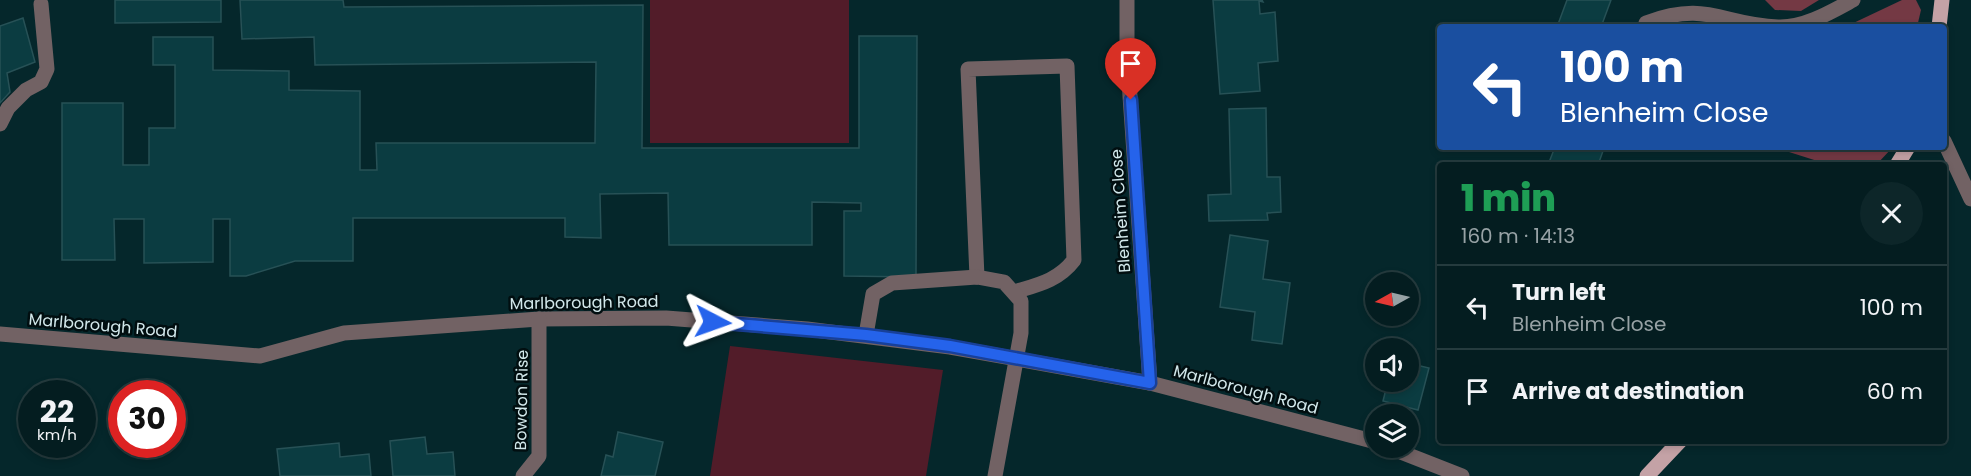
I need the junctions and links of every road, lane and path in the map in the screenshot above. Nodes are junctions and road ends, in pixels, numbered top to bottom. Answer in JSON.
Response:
{"nodes":[{"id":1,"x":1127,"y":0,"type":"edge"},
{"id":2,"x":1852,"y":0,"type":"edge"},
{"id":3,"x":1942,"y":0,"type":"edge"},
{"id":4,"x":41,"y":4,"type":"dead end"},
{"id":5,"x":1646,"y":23,"type":"dead end"},
{"id":6,"x":1768,"y":24,"type":"edge"},
{"id":7,"x":1796,"y":24,"type":"edge"},
{"id":8,"x":1939,"y":24,"type":"edge"},
{"id":9,"x":0,"y":124,"type":"edge"},
{"id":10,"x":1947,"y":147,"type":"edge"},
{"id":11,"x":1971,"y":199,"type":"edge"},
{"id":12,"x":977,"y":278,"type":"junction"},
{"id":13,"x":1014,"y":292,"type":"junction"},
{"id":14,"x":540,"y":319,"type":"junction"},
{"id":15,"x":0,"y":334,"type":"edge"},
{"id":16,"x":866,"y":335,"type":"junction"},
{"id":17,"x":1016,"y":357,"type":"junction"},
{"id":18,"x":1150,"y":383,"type":"junction"},
{"id":19,"x":1365,"y":439,"type":"edge"},
{"id":20,"x":1677,"y":444,"type":"edge"},
{"id":21,"x":1416,"y":458,"type":"edge"},
{"id":22,"x":523,"y":476,"type":"edge"},
{"id":23,"x":995,"y":476,"type":"edge"},
{"id":24,"x":1462,"y":476,"type":"edge"},
{"id":25,"x":1647,"y":476,"type":"edge"}],
"edges":[{"from":1,"to":18,"type":"street","name":"Blenheim Close"},
{"from":2,"to":7,"type":"street"},
{"from":3,"to":8,"type":"main road"},
{"from":4,"to":9,"type":"street"},
{"from":5,"to":6,"type":"street"},
{"from":10,"to":11,"type":"street"},
{"from":12,"to":13,"type":"street"},
{"from":12,"to":13,"type":"street"},
{"from":12,"to":16,"type":"street"},
{"from":13,"to":17,"type":"street"},
{"from":14,"to":15,"type":"street","name":"Marlborough Road"},
{"from":14,"to":16,"type":"street","name":"Marlborough Road"},
{"from":14,"to":22,"type":"street","name":"Bowdon Rise"},
{"from":16,"to":17,"type":"street","name":"Marlborough Road"},
{"from":17,"to":18,"type":"street","name":"Marlborough Road"},
{"from":17,"to":23,"type":"street"},
{"from":18,"to":19,"type":"street","name":"Marlborough Road"},
{"from":20,"to":25,"type":"main road"},
{"from":21,"to":24,"type":"street"}]}
